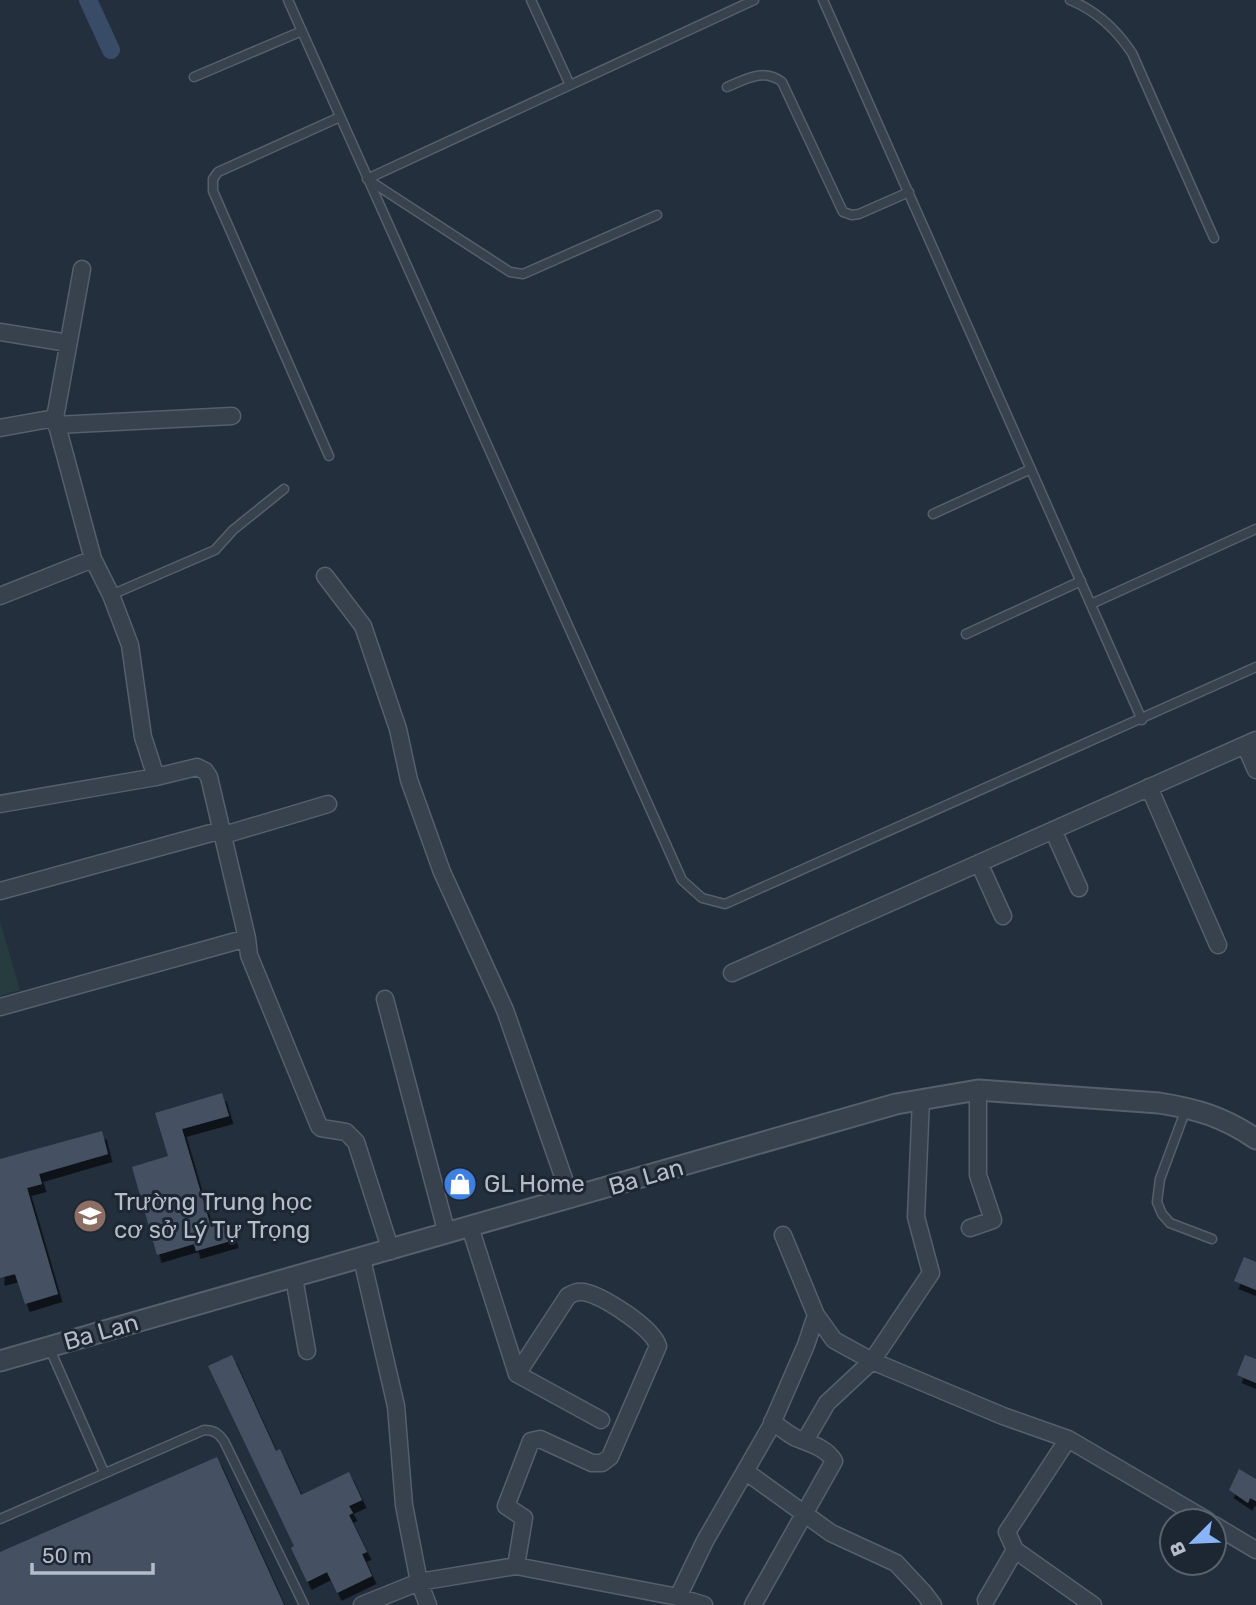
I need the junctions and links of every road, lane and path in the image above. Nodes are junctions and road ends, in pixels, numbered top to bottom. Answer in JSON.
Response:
{"nodes":[{"id":1,"x":288,"y":0,"type":"edge"},
{"id":2,"x":531,"y":0,"type":"edge"},
{"id":3,"x":754,"y":0,"type":"edge"},
{"id":4,"x":823,"y":0,"type":"edge"},
{"id":5,"x":1070,"y":0,"type":"edge"},
{"id":6,"x":302,"y":31,"type":"junction"},
{"id":7,"x":194,"y":77,"type":"dead end"},
{"id":8,"x":570,"y":85,"type":"junction"},
{"id":9,"x":727,"y":87,"type":"dead end"},
{"id":10,"x":340,"y":117,"type":"junction"},
{"id":11,"x":367,"y":179,"type":"junction"},
{"id":12,"x":909,"y":192,"type":"junction"},
{"id":13,"x":657,"y":215,"type":"dead end"},
{"id":14,"x":1214,"y":238,"type":"dead end"},
{"id":15,"x":82,"y":269,"type":"dead end"},
{"id":16,"x":0,"y":332,"type":"edge"},
{"id":17,"x":68,"y":342,"type":"junction"},
{"id":18,"x":232,"y":416,"type":"dead end"},
{"id":19,"x":55,"y":421,"type":"junction"},
{"id":20,"x":0,"y":428,"type":"edge"},
{"id":21,"x":329,"y":456,"type":"dead end"},
{"id":22,"x":1031,"y":469,"type":"junction"},
{"id":23,"x":284,"y":489,"type":"dead end"},
{"id":24,"x":933,"y":514,"type":"dead end"},
{"id":25,"x":1256,"y":528,"type":"edge"},
{"id":26,"x":93,"y":559,"type":"junction"},
{"id":27,"x":325,"y":576,"type":"dead end"},
{"id":28,"x":1081,"y":581,"type":"junction"},
{"id":29,"x":111,"y":595,"type":"junction"},
{"id":30,"x":0,"y":596,"type":"edge"},
{"id":31,"x":1091,"y":604,"type":"junction"},
{"id":32,"x":966,"y":634,"type":"dead end"},
{"id":33,"x":1256,"y":667,"type":"edge"},
{"id":34,"x":1142,"y":719,"type":"junction"},
{"id":35,"x":1250,"y":742,"type":"edge"},
{"id":36,"x":1256,"y":769,"type":"edge"},
{"id":37,"x":156,"y":777,"type":"junction"},
{"id":38,"x":1149,"y":787,"type":"junction"},
{"id":39,"x":0,"y":804,"type":"edge"},
{"id":40,"x":328,"y":804,"type":"dead end"},
{"id":41,"x":1053,"y":830,"type":"junction"},
{"id":42,"x":223,"y":832,"type":"junction"},
{"id":43,"x":979,"y":863,"type":"junction"},
{"id":44,"x":1079,"y":888,"type":"dead end"},
{"id":45,"x":0,"y":891,"type":"edge"},
{"id":46,"x":1003,"y":916,"type":"dead end"},
{"id":47,"x":247,"y":938,"type":"junction"},
{"id":48,"x":1218,"y":945,"type":"dead end"},
{"id":49,"x":732,"y":973,"type":"dead end"},
{"id":50,"x":385,"y":999,"type":"dead end"},
{"id":51,"x":0,"y":1007,"type":"edge"},
{"id":52,"x":978,"y":1090,"type":"junction"},
{"id":53,"x":921,"y":1099,"type":"junction"},
{"id":54,"x":1187,"y":1107,"type":"junction"},
{"id":55,"x":1256,"y":1139,"type":"edge"},
{"id":56,"x":571,"y":1199,"type":"junction"},
{"id":57,"x":470,"y":1227,"type":"junction"},
{"id":58,"x":970,"y":1228,"type":"dead end"},
{"id":59,"x":447,"y":1234,"type":"junction"},
{"id":60,"x":783,"y":1236,"type":"dead end"},
{"id":61,"x":1212,"y":1239,"type":"dead end"},
{"id":62,"x":391,"y":1251,"type":"junction"},
{"id":63,"x":362,"y":1259,"type":"junction"},
{"id":64,"x":294,"y":1278,"type":"junction"},
{"id":65,"x":816,"y":1315,"type":"junction"},
{"id":66,"x":48,"y":1347,"type":"junction"},
{"id":67,"x":307,"y":1351,"type":"dead end"},
{"id":68,"x":872,"y":1361,"type":"junction"},
{"id":69,"x":0,"y":1362,"type":"edge"},
{"id":70,"x":517,"y":1374,"type":"junction"},
{"id":71,"x":601,"y":1420,"type":"dead end"},
{"id":72,"x":772,"y":1422,"type":"junction"},
{"id":73,"x":806,"y":1439,"type":"junction"},
{"id":74,"x":1069,"y":1439,"type":"junction"},
{"id":75,"x":745,"y":1471,"type":"junction"},
{"id":76,"x":104,"y":1472,"type":"junction"},
{"id":77,"x":1184,"y":1507,"type":"edge"},
{"id":78,"x":804,"y":1512,"type":"junction"},
{"id":79,"x":0,"y":1520,"type":"edge"},
{"id":80,"x":1228,"y":1533,"type":"edge"},
{"id":81,"x":1015,"y":1550,"type":"junction"},
{"id":82,"x":1256,"y":1550,"type":"edge"},
{"id":83,"x":516,"y":1566,"type":"junction"},
{"id":84,"x":419,"y":1582,"type":"junction"},
{"id":85,"x":678,"y":1597,"type":"junction"},
{"id":86,"x":986,"y":1600,"type":"dead end"},
{"id":87,"x":304,"y":1605,"type":"edge"},
{"id":88,"x":362,"y":1605,"type":"edge"},
{"id":89,"x":428,"y":1605,"type":"edge"},
{"id":90,"x":704,"y":1605,"type":"edge"},
{"id":91,"x":753,"y":1605,"type":"edge"},
{"id":92,"x":933,"y":1605,"type":"edge"},
{"id":93,"x":1093,"y":1605,"type":"edge"}],
"edges":[{"from":1,"to":6,"type":"lane"},
{"from":2,"to":8,"type":"lane"},
{"from":3,"to":8,"type":"lane"},
{"from":4,"to":12,"type":"lane"},
{"from":5,"to":14,"type":"lane"},
{"from":6,"to":7,"type":"lane"},
{"from":6,"to":10,"type":"lane"},
{"from":8,"to":11,"type":"lane"},
{"from":9,"to":12,"type":"lane"},
{"from":10,"to":11,"type":"lane"},
{"from":10,"to":21,"type":"lane"},
{"from":11,"to":13,"type":"lane"},
{"from":11,"to":34,"type":"lane"},
{"from":12,"to":22,"type":"lane"},
{"from":15,"to":17,"type":"street"},
{"from":16,"to":17,"type":"street"},
{"from":17,"to":19,"type":"street"},
{"from":18,"to":19,"type":"street"},
{"from":19,"to":20,"type":"street"},
{"from":19,"to":26,"type":"street"},
{"from":22,"to":24,"type":"lane"},
{"from":22,"to":28,"type":"lane"},
{"from":23,"to":29,"type":"lane"},
{"from":25,"to":31,"type":"lane"},
{"from":26,"to":29,"type":"street"},
{"from":26,"to":30,"type":"street"},
{"from":27,"to":56,"type":"street"},
{"from":28,"to":31,"type":"lane"},
{"from":28,"to":32,"type":"lane"},
{"from":29,"to":37,"type":"street"},
{"from":31,"to":34,"type":"lane"},
{"from":33,"to":34,"type":"lane"},
{"from":35,"to":36,"type":"street"},
{"from":35,"to":38,"type":"street"},
{"from":37,"to":39,"type":"street"},
{"from":37,"to":42,"type":"street"},
{"from":38,"to":41,"type":"street"},
{"from":38,"to":48,"type":"street"},
{"from":40,"to":42,"type":"street"},
{"from":41,"to":43,"type":"street"},
{"from":41,"to":44,"type":"street"},
{"from":42,"to":45,"type":"street"},
{"from":42,"to":47,"type":"street"},
{"from":43,"to":46,"type":"street"},
{"from":43,"to":49,"type":"street"},
{"from":47,"to":51,"type":"street"},
{"from":47,"to":62,"type":"street"},
{"from":50,"to":59,"type":"street"},
{"from":52,"to":53,"type":"street","name":"Ba Lan"},
{"from":52,"to":54,"type":"street","name":"Ba Lan"},
{"from":52,"to":58,"type":"street"},
{"from":53,"to":56,"type":"street","name":"Ba Lan"},
{"from":53,"to":68,"type":"street"},
{"from":54,"to":55,"type":"street","name":"Ba Lan"},
{"from":54,"to":61,"type":"lane"},
{"from":56,"to":57,"type":"street","name":"Ba Lan"},
{"from":57,"to":59,"type":"street","name":"Ba Lan"},
{"from":57,"to":70,"type":"street"},
{"from":59,"to":62,"type":"street","name":"Ba Lan"},
{"from":60,"to":65,"type":"street"},
{"from":62,"to":63,"type":"street","name":"Ba Lan"},
{"from":63,"to":64,"type":"street","name":"Ba Lan"},
{"from":63,"to":84,"type":"street"},
{"from":64,"to":66,"type":"street","name":"Ba Lan"},
{"from":64,"to":67,"type":"street"},
{"from":65,"to":68,"type":"street"},
{"from":65,"to":72,"type":"street"},
{"from":66,"to":69,"type":"street","name":"Ba Lan"},
{"from":66,"to":76,"type":"lane"},
{"from":68,"to":73,"type":"street"},
{"from":68,"to":74,"type":"street"},
{"from":70,"to":71,"type":"street"},
{"from":70,"to":83,"type":"street"},
{"from":72,"to":73,"type":"street"},
{"from":72,"to":75,"type":"street"},
{"from":73,"to":78,"type":"street"},
{"from":74,"to":77,"type":"street"},
{"from":74,"to":81,"type":"street"},
{"from":75,"to":78,"type":"street"},
{"from":75,"to":85,"type":"street"},
{"from":76,"to":79,"type":"lane"},
{"from":76,"to":87,"type":"lane"},
{"from":78,"to":91,"type":"street"},
{"from":78,"to":92,"type":"street"},
{"from":80,"to":82,"type":"street"},
{"from":81,"to":86,"type":"street"},
{"from":81,"to":93,"type":"street"},
{"from":83,"to":84,"type":"street"},
{"from":83,"to":85,"type":"street"},
{"from":84,"to":88,"type":"street"},
{"from":84,"to":89,"type":"street"},
{"from":85,"to":90,"type":"street"}]}
